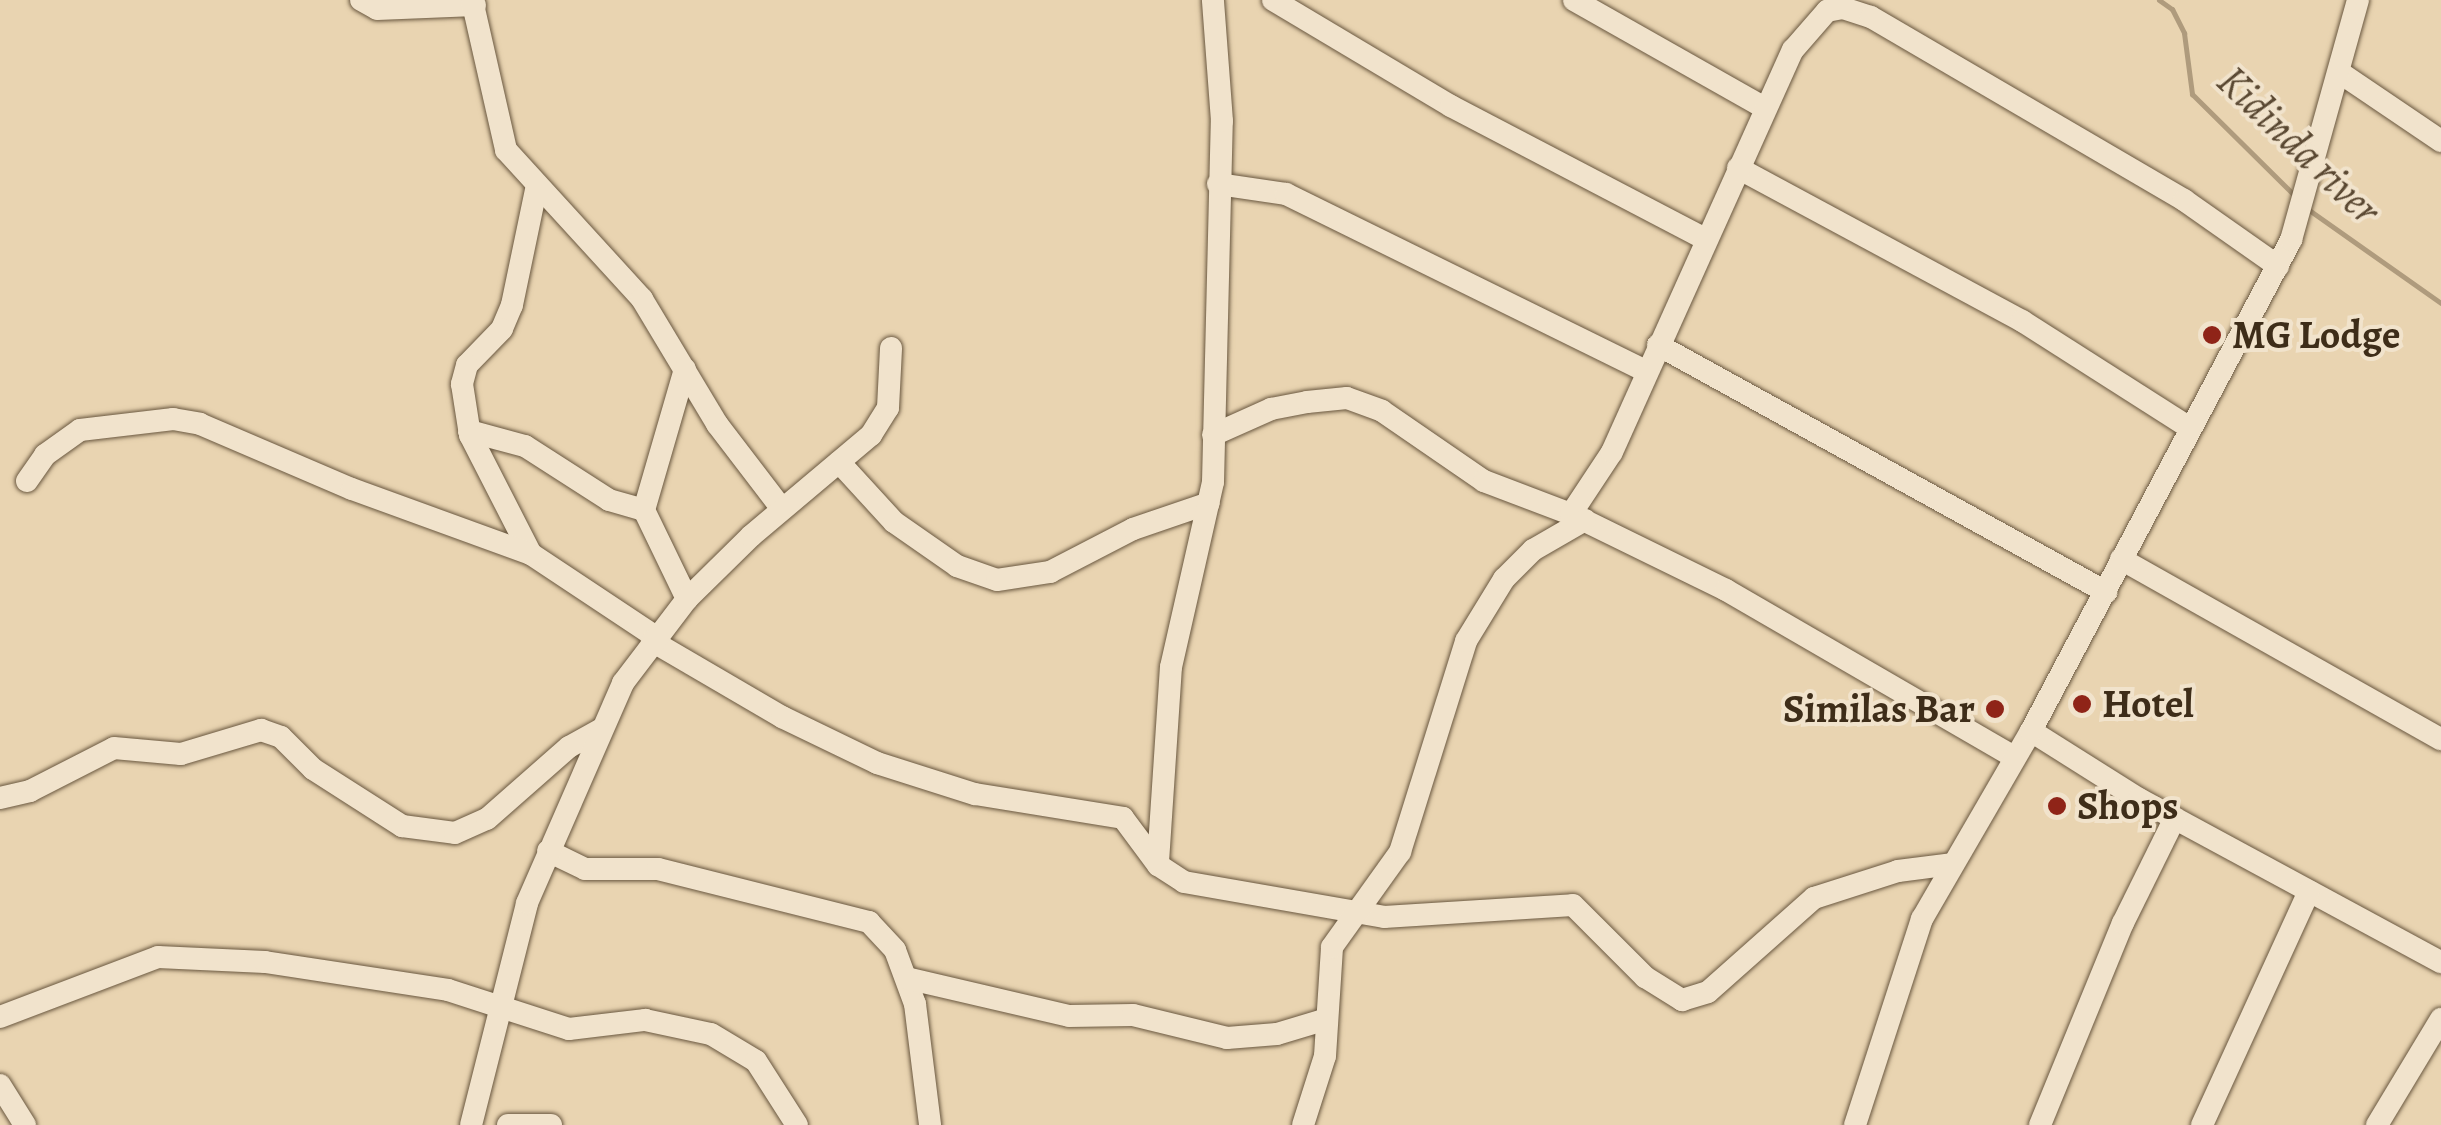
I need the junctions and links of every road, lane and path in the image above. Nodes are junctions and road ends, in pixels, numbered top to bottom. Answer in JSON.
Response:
{"nodes":[{"id":1,"x":361,"y":0,"type":"edge"},
{"id":2,"x":1213,"y":0,"type":"edge"},
{"id":3,"x":1273,"y":0,"type":"edge"},
{"id":4,"x":1574,"y":0,"type":"edge"},
{"id":5,"x":2358,"y":0,"type":"edge"},
{"id":6,"x":473,"y":2,"type":"edge"},
{"id":7,"x":2339,"y":72,"type":"junction"},
{"id":8,"x":1765,"y":108,"type":"junction"},
{"id":9,"x":2441,"y":140,"type":"edge"},
{"id":10,"x":1738,"y":168,"type":"junction"},
{"id":11,"x":1218,"y":184,"type":"junction"},
{"id":12,"x":537,"y":185,"type":"junction"},
{"id":13,"x":1704,"y":238,"type":"junction"},
{"id":14,"x":2278,"y":266,"type":"junction"},
{"id":15,"x":1658,"y":345,"type":"junction"},
{"id":16,"x":891,"y":348,"type":"dead end"},
{"id":17,"x":684,"y":370,"type":"junction"},
{"id":18,"x":1646,"y":372,"type":"junction"},
{"id":19,"x":2188,"y":426,"type":"junction"},
{"id":20,"x":470,"y":431,"type":"junction"},
{"id":21,"x":1213,"y":436,"type":"junction"},
{"id":22,"x":839,"y":462,"type":"junction"},
{"id":23,"x":27,"y":481,"type":"dead end"},
{"id":24,"x":1209,"y":503,"type":"junction"},
{"id":25,"x":782,"y":509,"type":"junction"},
{"id":26,"x":644,"y":510,"type":"junction"},
{"id":27,"x":1578,"y":517,"type":"junction"},
{"id":28,"x":531,"y":554,"type":"junction"},
{"id":29,"x":2121,"y":559,"type":"junction"},
{"id":30,"x":2106,"y":592,"type":"junction"},
{"id":31,"x":687,"y":599,"type":"junction"},
{"id":32,"x":654,"y":639,"type":"junction"},
{"id":33,"x":600,"y":730,"type":"junction"},
{"id":34,"x":2031,"y":731,"type":"junction"},
{"id":35,"x":2441,"y":739,"type":"edge"},
{"id":36,"x":2012,"y":756,"type":"junction"},
{"id":37,"x":0,"y":798,"type":"edge"},
{"id":38,"x":2175,"y":818,"type":"junction"},
{"id":39,"x":548,"y":851,"type":"junction"},
{"id":40,"x":1952,"y":864,"type":"junction"},
{"id":41,"x":1158,"y":865,"type":"junction"},
{"id":42,"x":2309,"y":891,"type":"junction"},
{"id":43,"x":1352,"y":912,"type":"junction"},
{"id":44,"x":2441,"y":962,"type":"edge"},
{"id":45,"x":906,"y":978,"type":"junction"},
{"id":46,"x":499,"y":1003,"type":"junction"},
{"id":47,"x":0,"y":1016,"type":"edge"},
{"id":48,"x":1327,"y":1019,"type":"junction"},
{"id":49,"x":2441,"y":1019,"type":"edge"},
{"id":50,"x":0,"y":1084,"type":"edge"},
{"id":51,"x":25,"y":1125,"type":"edge"},
{"id":52,"x":471,"y":1125,"type":"edge"},
{"id":53,"x":508,"y":1125,"type":"edge"},
{"id":54,"x":552,"y":1125,"type":"edge"},
{"id":55,"x":797,"y":1125,"type":"edge"},
{"id":56,"x":930,"y":1125,"type":"edge"},
{"id":57,"x":1303,"y":1125,"type":"edge"},
{"id":58,"x":1855,"y":1125,"type":"edge"},
{"id":59,"x":2040,"y":1125,"type":"edge"},
{"id":60,"x":2202,"y":1125,"type":"edge"},
{"id":61,"x":2377,"y":1125,"type":"edge"}],
"edges":[{"from":1,"to":6,"type":"street"},
{"from":2,"to":11,"type":"street"},
{"from":3,"to":13,"type":"street"},
{"from":4,"to":8,"type":"street"},
{"from":5,"to":7,"type":"street"},
{"from":6,"to":12,"type":"street"},
{"from":7,"to":9,"type":"street"},
{"from":7,"to":14,"type":"street"},
{"from":8,"to":10,"type":"street"},
{"from":8,"to":14,"type":"street"},
{"from":10,"to":13,"type":"street"},
{"from":10,"to":19,"type":"street"},
{"from":11,"to":18,"type":"street"},
{"from":11,"to":21,"type":"street"},
{"from":12,"to":17,"type":"street"},
{"from":12,"to":20,"type":"street"},
{"from":13,"to":15,"type":"street"},
{"from":14,"to":19,"type":"street"},
{"from":15,"to":18,"type":"street"},
{"from":15,"to":30,"type":"street"},
{"from":16,"to":22,"type":"street"},
{"from":17,"to":25,"type":"street"},
{"from":17,"to":26,"type":"street"},
{"from":18,"to":27,"type":"street"},
{"from":19,"to":29,"type":"street"},
{"from":20,"to":26,"type":"street"},
{"from":20,"to":28,"type":"street"},
{"from":21,"to":24,"type":"street"},
{"from":21,"to":27,"type":"street"},
{"from":22,"to":24,"type":"street"},
{"from":22,"to":25,"type":"street"},
{"from":23,"to":28,"type":"street"},
{"from":24,"to":41,"type":"street"},
{"from":25,"to":31,"type":"street"},
{"from":26,"to":31,"type":"street"},
{"from":27,"to":36,"type":"street"},
{"from":27,"to":43,"type":"street"},
{"from":28,"to":32,"type":"street"},
{"from":29,"to":30,"type":"street"},
{"from":29,"to":35,"type":"street"},
{"from":30,"to":34,"type":"street"},
{"from":31,"to":32,"type":"street"},
{"from":32,"to":33,"type":"street"},
{"from":32,"to":41,"type":"street"},
{"from":33,"to":37,"type":"street"},
{"from":33,"to":39,"type":"street"},
{"from":34,"to":36,"type":"street"},
{"from":34,"to":38,"type":"street"},
{"from":36,"to":40,"type":"street"},
{"from":38,"to":42,"type":"street"},
{"from":38,"to":59,"type":"street"},
{"from":39,"to":45,"type":"street"},
{"from":39,"to":46,"type":"street"},
{"from":40,"to":43,"type":"street"},
{"from":40,"to":58,"type":"street"},
{"from":41,"to":43,"type":"street"},
{"from":42,"to":44,"type":"street"},
{"from":42,"to":60,"type":"street"},
{"from":43,"to":48,"type":"street"},
{"from":45,"to":48,"type":"street"},
{"from":45,"to":56,"type":"street"},
{"from":46,"to":47,"type":"street"},
{"from":46,"to":52,"type":"street"},
{"from":46,"to":55,"type":"street"},
{"from":48,"to":57,"type":"street"},
{"from":49,"to":61,"type":"street"},
{"from":50,"to":51,"type":"street"},
{"from":53,"to":54,"type":"street"}]}
